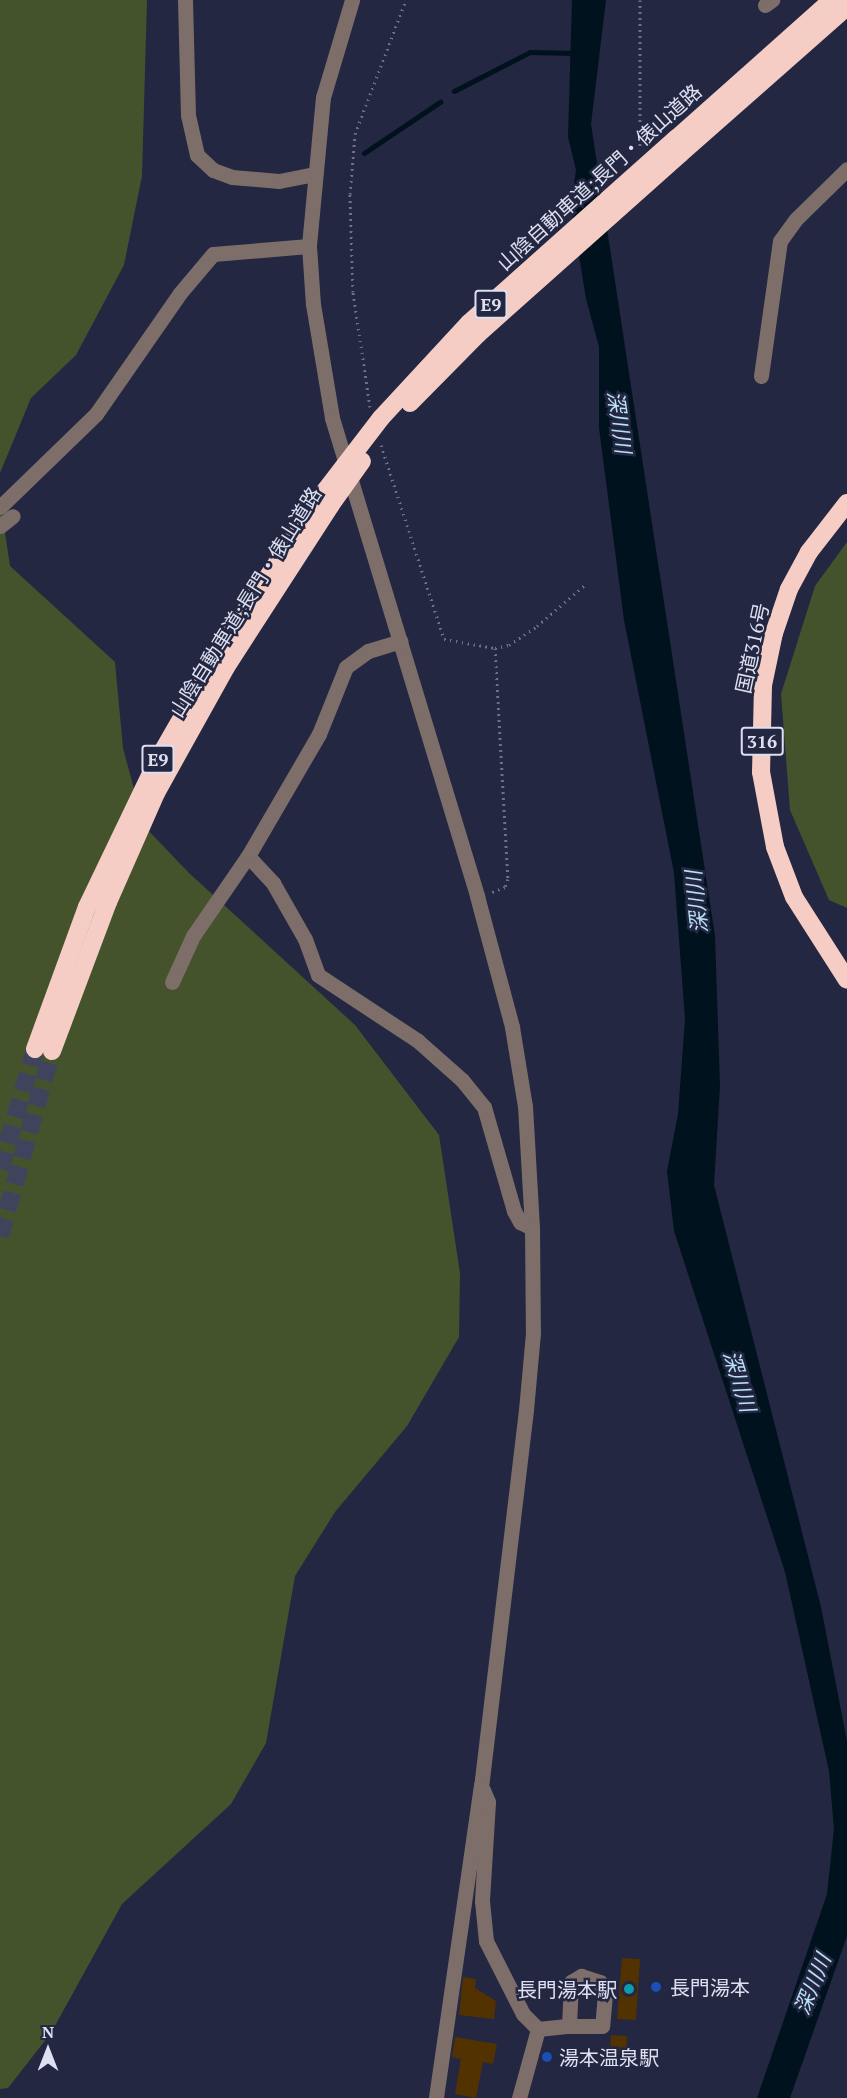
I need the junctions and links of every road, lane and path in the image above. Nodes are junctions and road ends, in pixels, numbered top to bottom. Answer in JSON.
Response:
{"nodes":[{"id":1,"x":185,"y":0,"type":"edge"},
{"id":2,"x":352,"y":0,"type":"edge"},
{"id":3,"x":406,"y":0,"type":"edge"},
{"id":4,"x":640,"y":0,"type":"edge"},
{"id":5,"x":832,"y":0,"type":"edge"},
{"id":6,"x":847,"y":7,"type":"edge"},
{"id":7,"x":679,"y":146,"type":"junction"},
{"id":8,"x":640,"y":151,"type":"dead end"},
{"id":9,"x":847,"y":169,"type":"edge"},
{"id":10,"x":315,"y":174,"type":"junction"},
{"id":11,"x":309,"y":246,"type":"junction"},
{"id":12,"x":761,"y":376,"type":"dead end"},
{"id":13,"x":373,"y":417,"type":"dead end"},
{"id":14,"x":379,"y":440,"type":"dead end"},
{"id":15,"x":847,"y":503,"type":"edge"},
{"id":16,"x":0,"y":507,"type":"edge"},
{"id":17,"x":13,"y":516,"type":"dead end"},
{"id":18,"x":0,"y":526,"type":"edge"},
{"id":19,"x":586,"y":584,"type":"dead end"},
{"id":20,"x":400,"y":641,"type":"junction"},
{"id":21,"x":495,"y":648,"type":"junction"},
{"id":22,"x":248,"y":856,"type":"junction"},
{"id":23,"x":477,"y":896,"type":"junction"},
{"id":24,"x":847,"y":980,"type":"edge"},
{"id":25,"x":172,"y":982,"type":"dead end"},
{"id":26,"x":44,"y":1050,"type":"tunnel mouth"},
{"id":27,"x":532,"y":1228,"type":"junction"},
{"id":28,"x":481,"y":1785,"type":"junction"},
{"id":29,"x":569,"y":2026,"type":"dead end"},
{"id":30,"x":537,"y":2029,"type":"junction"},
{"id":31,"x":436,"y":2098,"type":"edge"},
{"id":32,"x":519,"y":2098,"type":"edge"}],
"edges":[{"from":1,"to":10,"type":"street"},
{"from":2,"to":10,"type":"street"},
{"from":3,"to":13,"type":"path"},
{"from":4,"to":8,"type":"path"},
{"from":5,"to":7,"type":"highway","name":"山陰自動車道;長門・俵山道路","number":"E9"},
{"from":6,"to":7,"type":"highway","name":"山陰自動車道;長門・俵山道路","number":"E9"},
{"from":7,"to":26,"type":"highway","name":"山陰自動車道;長門・俵山道路","number":"E9","bridge":true},
{"from":9,"to":12,"type":"street"},
{"from":10,"to":11,"type":"street"},
{"from":11,"to":16,"type":"street"},
{"from":11,"to":20,"type":"street"},
{"from":14,"to":21,"type":"path"},
{"from":15,"to":24,"type":"highway","name":"国道316号","number":"316"},
{"from":17,"to":18,"type":"street"},
{"from":19,"to":21,"type":"path"},
{"from":20,"to":22,"type":"street"},
{"from":20,"to":23,"type":"street"},
{"from":21,"to":23,"type":"path"},
{"from":22,"to":25,"type":"street"},
{"from":22,"to":27,"type":"street"},
{"from":23,"to":27,"type":"street"},
{"from":27,"to":28,"type":"street"},
{"from":28,"to":30,"type":"street"},
{"from":28,"to":31,"type":"street"},
{"from":29,"to":30,"type":"street"},
{"from":30,"to":32,"type":"street"}]}
